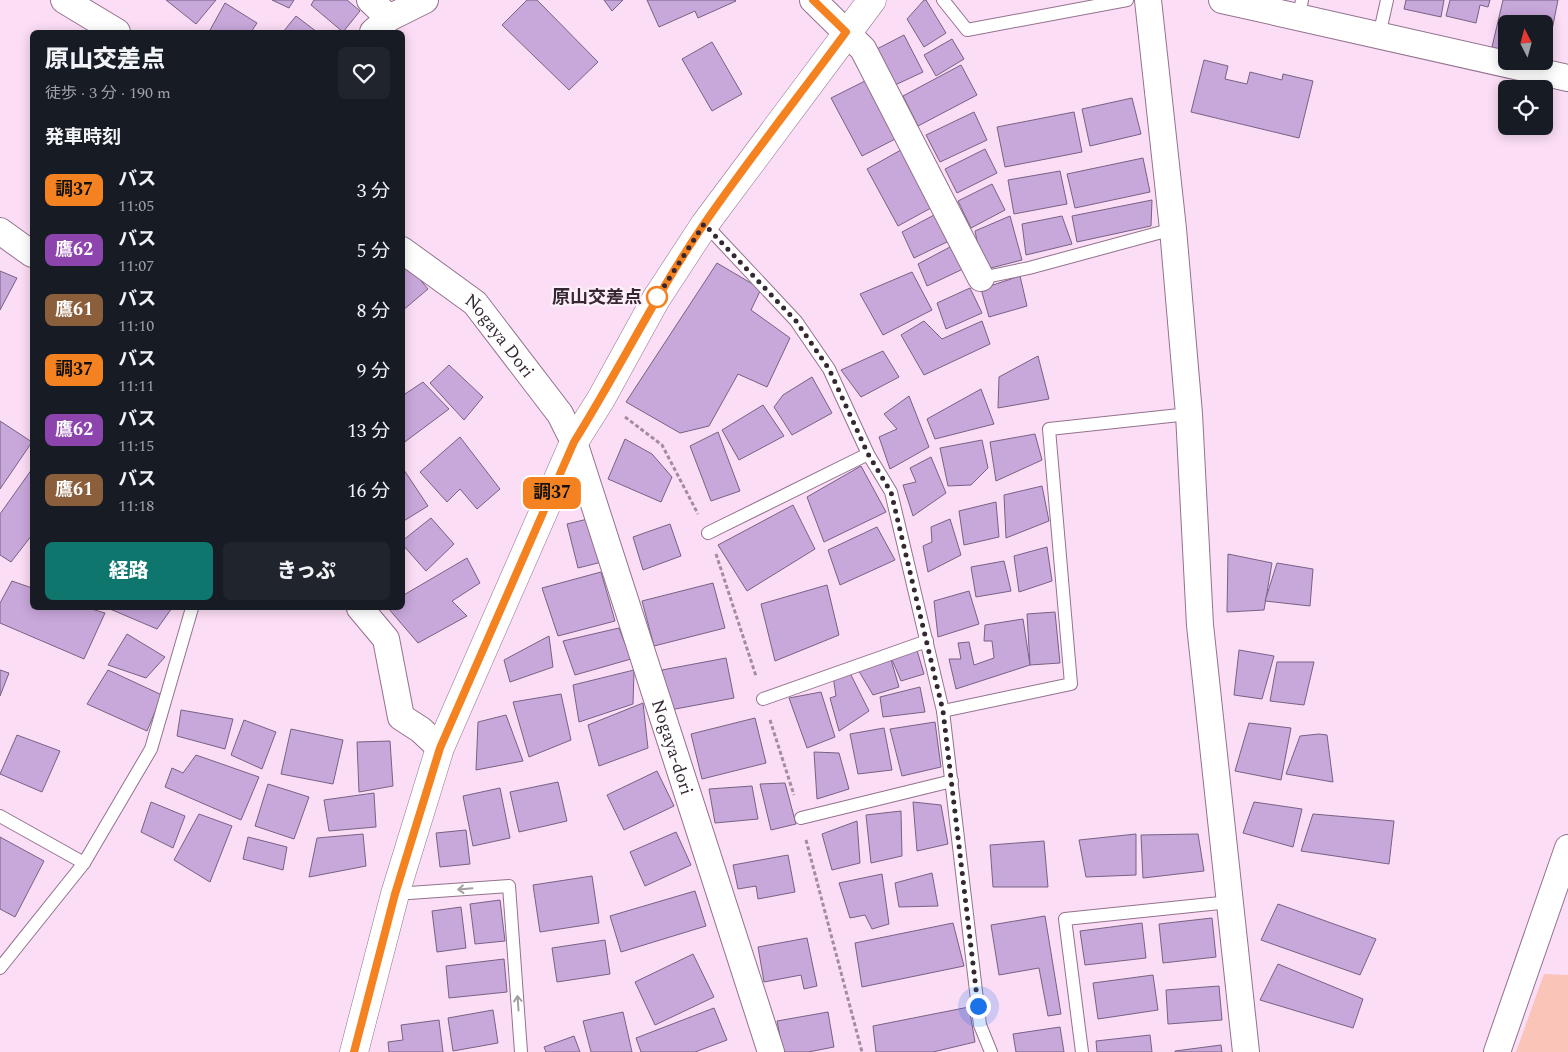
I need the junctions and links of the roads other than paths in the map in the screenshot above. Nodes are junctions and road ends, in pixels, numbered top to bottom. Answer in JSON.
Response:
{"nodes":[{"id":1,"x":64,"y":0,"type":"edge"},
{"id":2,"x":425,"y":0,"type":"edge"},
{"id":3,"x":813,"y":0,"type":"edge"},
{"id":4,"x":872,"y":0,"type":"edge"},
{"id":5,"x":942,"y":0,"type":"edge"},
{"id":6,"x":1127,"y":0,"type":"edge"},
{"id":7,"x":1148,"y":0,"type":"edge"},
{"id":8,"x":1222,"y":0,"type":"edge"},
{"id":9,"x":1387,"y":0,"type":"edge"},
{"id":10,"x":1301,"y":8,"type":"edge"},
{"id":11,"x":377,"y":17,"type":"edge"},
{"id":12,"x":114,"y":30,"type":"edge"},
{"id":13,"x":846,"y":32,"type":"junction"},
{"id":14,"x":1379,"y":36,"type":"junction"},
{"id":15,"x":1568,"y":78,"type":"edge"},
{"id":16,"x":704,"y":224,"type":"junction"},
{"id":17,"x":1173,"y":230,"type":"junction"},
{"id":18,"x":0,"y":231,"type":"edge"},
{"id":19,"x":405,"y":252,"type":"edge"},
{"id":20,"x":30,"y":253,"type":"edge"},
{"id":21,"x":981,"y":278,"type":"joint"},
{"id":22,"x":1189,"y":414,"type":"junction"},
{"id":23,"x":574,"y":442,"type":"junction"},
{"id":24,"x":868,"y":454,"type":"junction"},
{"id":25,"x":708,"y":533,"type":"dead end"},
{"id":26,"x":191,"y":610,"type":"edge"},
{"id":27,"x":362,"y":610,"type":"edge"},
{"id":28,"x":927,"y":641,"type":"junction"},
{"id":29,"x":763,"y":699,"type":"dead end"},
{"id":30,"x":943,"y":711,"type":"junction"},
{"id":31,"x":440,"y":748,"type":"junction"},
{"id":32,"x":952,"y":781,"type":"junction"},
{"id":33,"x":0,"y":816,"type":"edge"},
{"id":34,"x":801,"y":818,"type":"dead end"},
{"id":35,"x":1568,"y":850,"type":"edge"},
{"id":36,"x":84,"y":863,"type":"junction"},
{"id":37,"x":395,"y":894,"type":"junction"},
{"id":38,"x":1230,"y":902,"type":"junction"},
{"id":39,"x":0,"y":968,"type":"edge"},
{"id":40,"x":357,"y":1049,"type":"edge"},
{"id":41,"x":521,"y":1052,"type":"edge"},
{"id":42,"x":771,"y":1052,"type":"edge"},
{"id":43,"x":991,"y":1052,"type":"edge"},
{"id":44,"x":1082,"y":1052,"type":"edge"},
{"id":45,"x":1246,"y":1052,"type":"edge"},
{"id":46,"x":1497,"y":1052,"type":"edge"}],
"edges":[{"from":1,"to":12,"type":"street"},
{"from":2,"to":11,"type":"street"},
{"from":3,"to":13,"type":"street"},
{"from":4,"to":13,"type":"street"},
{"from":5,"to":6,"type":"lane"},
{"from":7,"to":17,"type":"street"},
{"from":8,"to":10,"type":"street"},
{"from":9,"to":14,"type":"lane"},
{"from":10,"to":14,"type":"street"},
{"from":13,"to":16,"type":"street"},
{"from":13,"to":21,"type":"street"},
{"from":14,"to":15,"type":"street"},
{"from":16,"to":23,"type":"street"},
{"from":16,"to":24,"type":"lane"},
{"from":17,"to":21,"type":"lane"},
{"from":17,"to":22,"type":"street"},
{"from":18,"to":20,"type":"street"},
{"from":19,"to":23,"type":"street","name":"Nogaya Dori"},
{"from":22,"to":30,"type":"lane"},
{"from":22,"to":38,"type":"street"},
{"from":23,"to":31,"type":"street"},
{"from":23,"to":42,"type":"street","name":"Nogaya-dori"},
{"from":24,"to":25,"type":"lane"},
{"from":24,"to":28,"type":"lane"},
{"from":26,"to":36,"type":"lane"},
{"from":27,"to":31,"type":"street"},
{"from":28,"to":29,"type":"lane"},
{"from":28,"to":30,"type":"lane"},
{"from":30,"to":32,"type":"lane"},
{"from":31,"to":37,"type":"street"},
{"from":32,"to":34,"type":"lane"},
{"from":32,"to":43,"type":"lane"},
{"from":33,"to":36,"type":"lane"},
{"from":35,"to":46,"type":"street"},
{"from":36,"to":39,"type":"lane"},
{"from":37,"to":40,"type":"street"},
{"from":41,"to":37,"type":"lane","one_way":true},
{"from":38,"to":44,"type":"lane"},
{"from":38,"to":45,"type":"street"}]}
